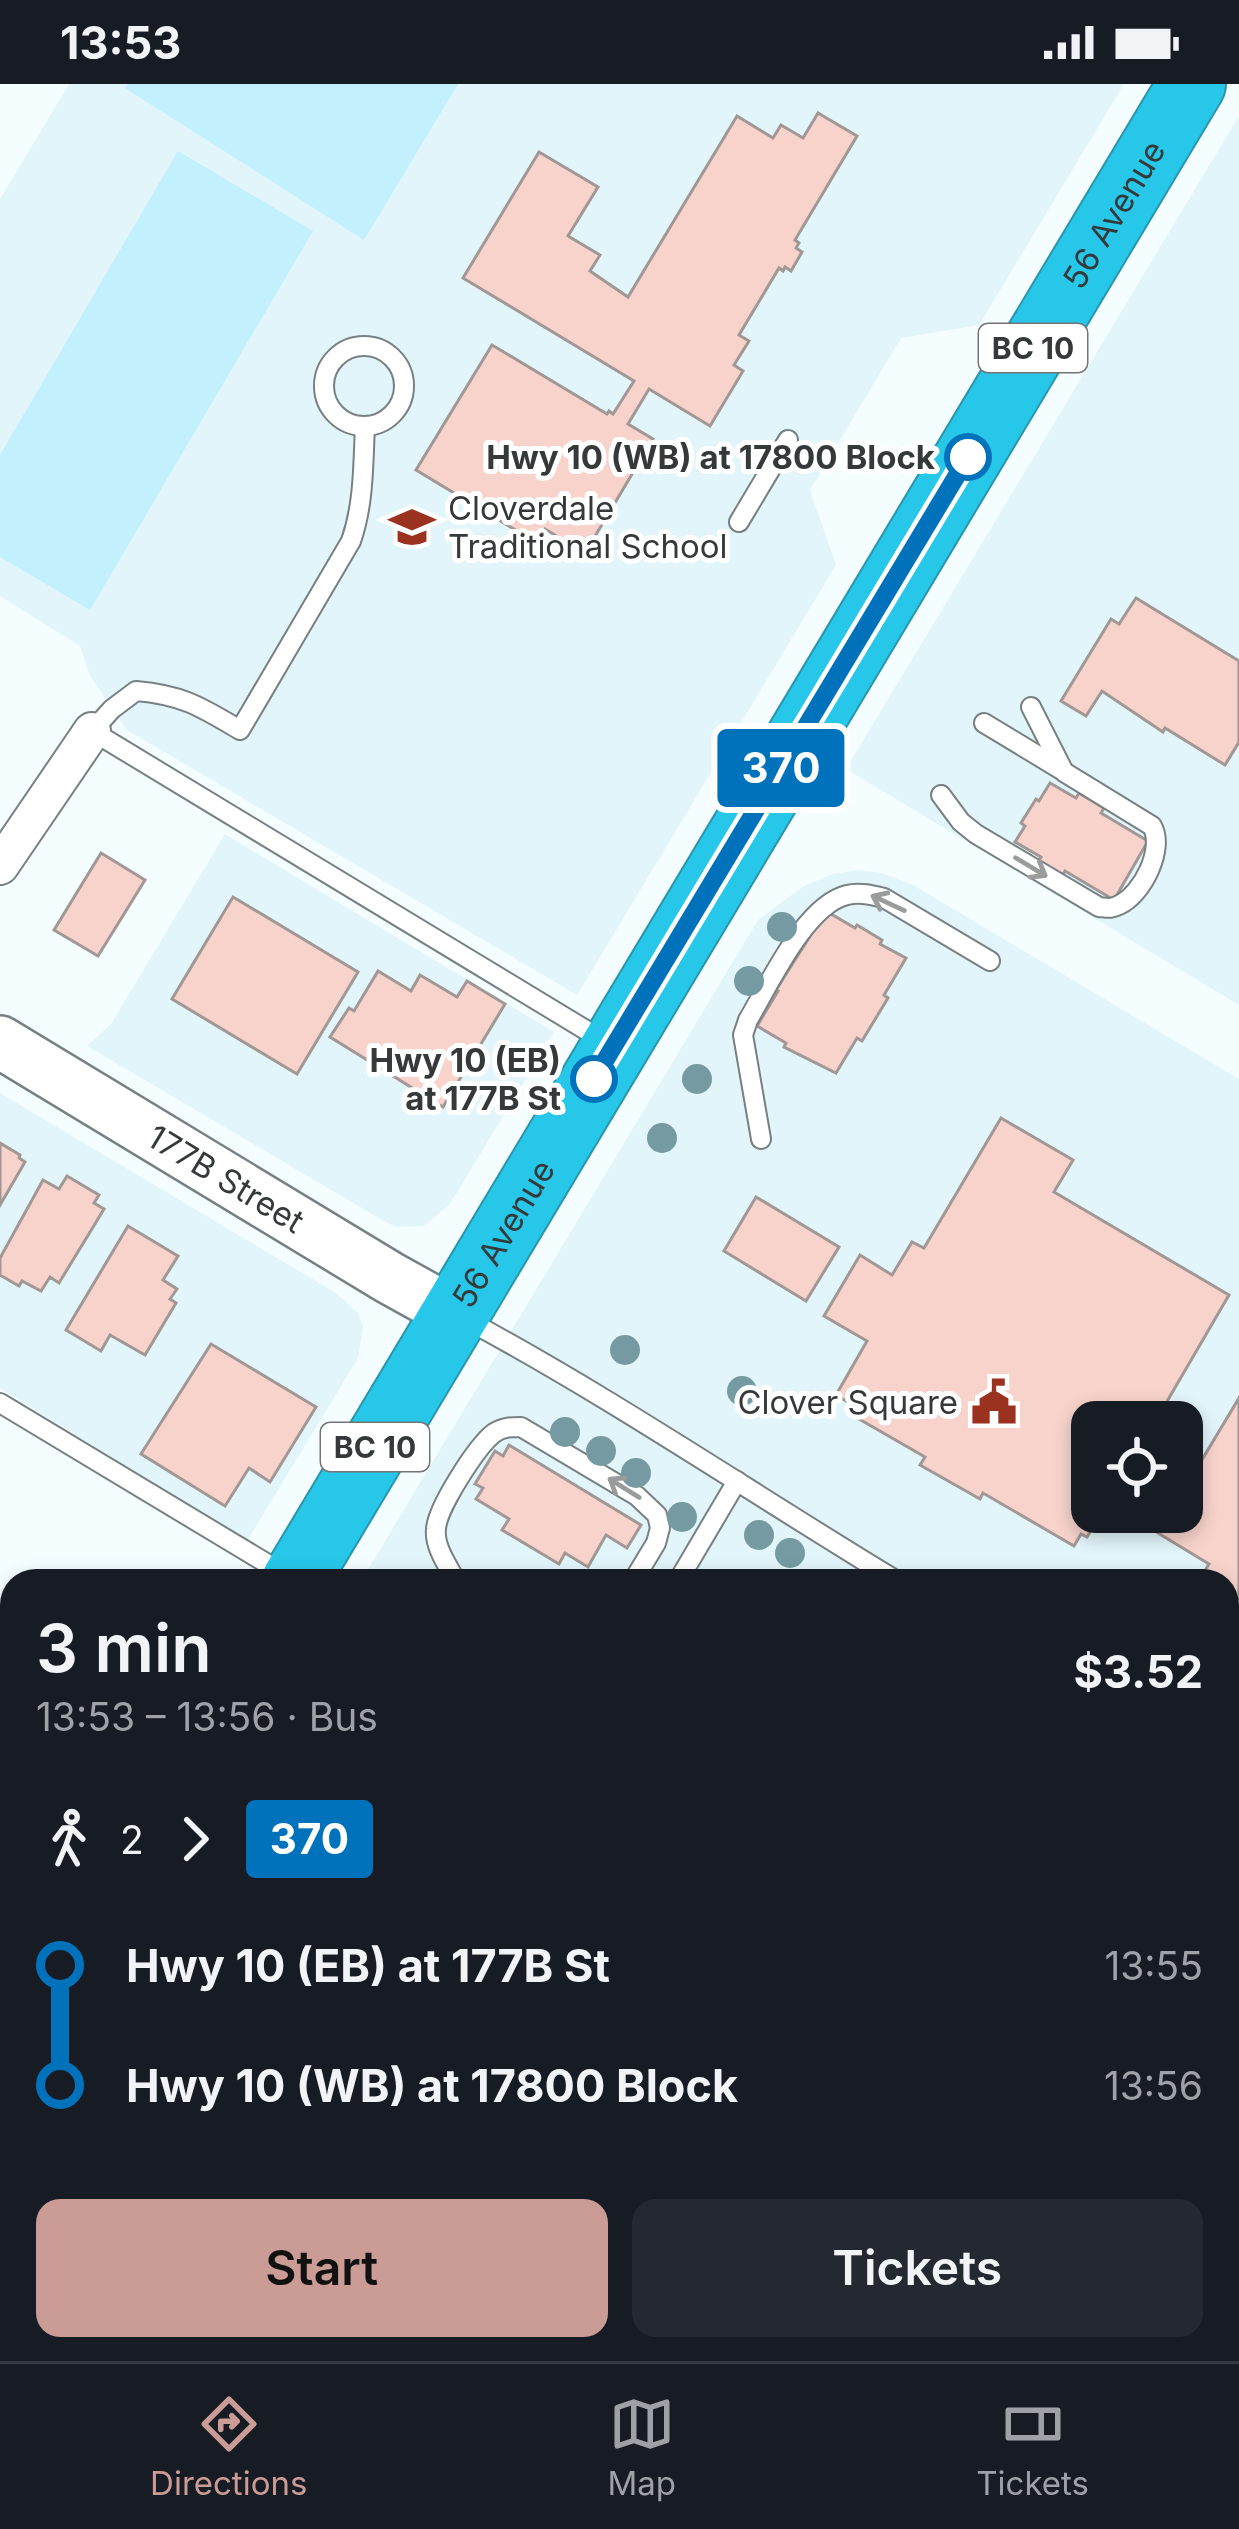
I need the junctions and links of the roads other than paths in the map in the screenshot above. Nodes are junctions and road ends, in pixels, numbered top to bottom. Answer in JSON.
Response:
{"nodes":[{"id":1,"x":1192,"y":84,"type":"edge"},
{"id":2,"x":364,"y":426,"type":"junction"},
{"id":3,"x":788,"y":440,"type":"dead end"},
{"id":4,"x":739,"y":522,"type":"dead end"},
{"id":5,"x":1031,"y":707,"type":"dead end"},
{"id":6,"x":984,"y":723,"type":"dead end"},
{"id":7,"x":92,"y":731,"type":"junction"},
{"id":8,"x":1064,"y":772,"type":"junction"},
{"id":9,"x":941,"y":795,"type":"dead end"},
{"id":10,"x":0,"y":866,"type":"edge"},
{"id":11,"x":990,"y":961,"type":"dead end"},
{"id":12,"x":0,"y":1042,"type":"edge"},
{"id":13,"x":613,"y":1046,"type":"junction"},
{"id":14,"x":761,"y":1139,"type":"dead end"},
{"id":15,"x":455,"y":1313,"type":"junction"},
{"id":16,"x":0,"y":1403,"type":"edge"},
{"id":17,"x":737,"y":1481,"type":"junction"},
{"id":18,"x":276,"y":1569,"type":"edge"},
{"id":19,"x":303,"y":1569,"type":"edge"},
{"id":20,"x":451,"y":1569,"type":"edge"},
{"id":21,"x":640,"y":1569,"type":"edge"},
{"id":22,"x":685,"y":1569,"type":"edge"},
{"id":23,"x":877,"y":1569,"type":"edge"}],
"edges":[{"from":1,"to":13,"type":"highway","name":"56 Avenue","number":"BC 10"},
{"from":2,"to":2,"type":"lane"},
{"from":2,"to":7,"type":"lane"},
{"from":3,"to":4,"type":"lane"},
{"from":5,"to":8,"type":"lane"},
{"from":6,"to":8,"type":"lane"},
{"from":7,"to":10,"type":"street"},
{"from":7,"to":13,"type":"lane"},
{"from":9,"to":8,"type":"lane","one_way":true},
{"from":11,"to":14,"type":"lane","one_way":true},
{"from":12,"to":15,"type":"street","name":"177B Street"},
{"from":13,"to":15,"type":"highway","name":"56 Avenue","number":"BC 10"},
{"from":15,"to":17,"type":"lane"},
{"from":15,"to":19,"type":"highway","name":"56 Avenue","number":"BC 10"},
{"from":16,"to":18,"type":"lane"},
{"from":17,"to":22,"type":"lane"},
{"from":17,"to":23,"type":"lane"},
{"from":21,"to":20,"type":"lane","one_way":true}]}
